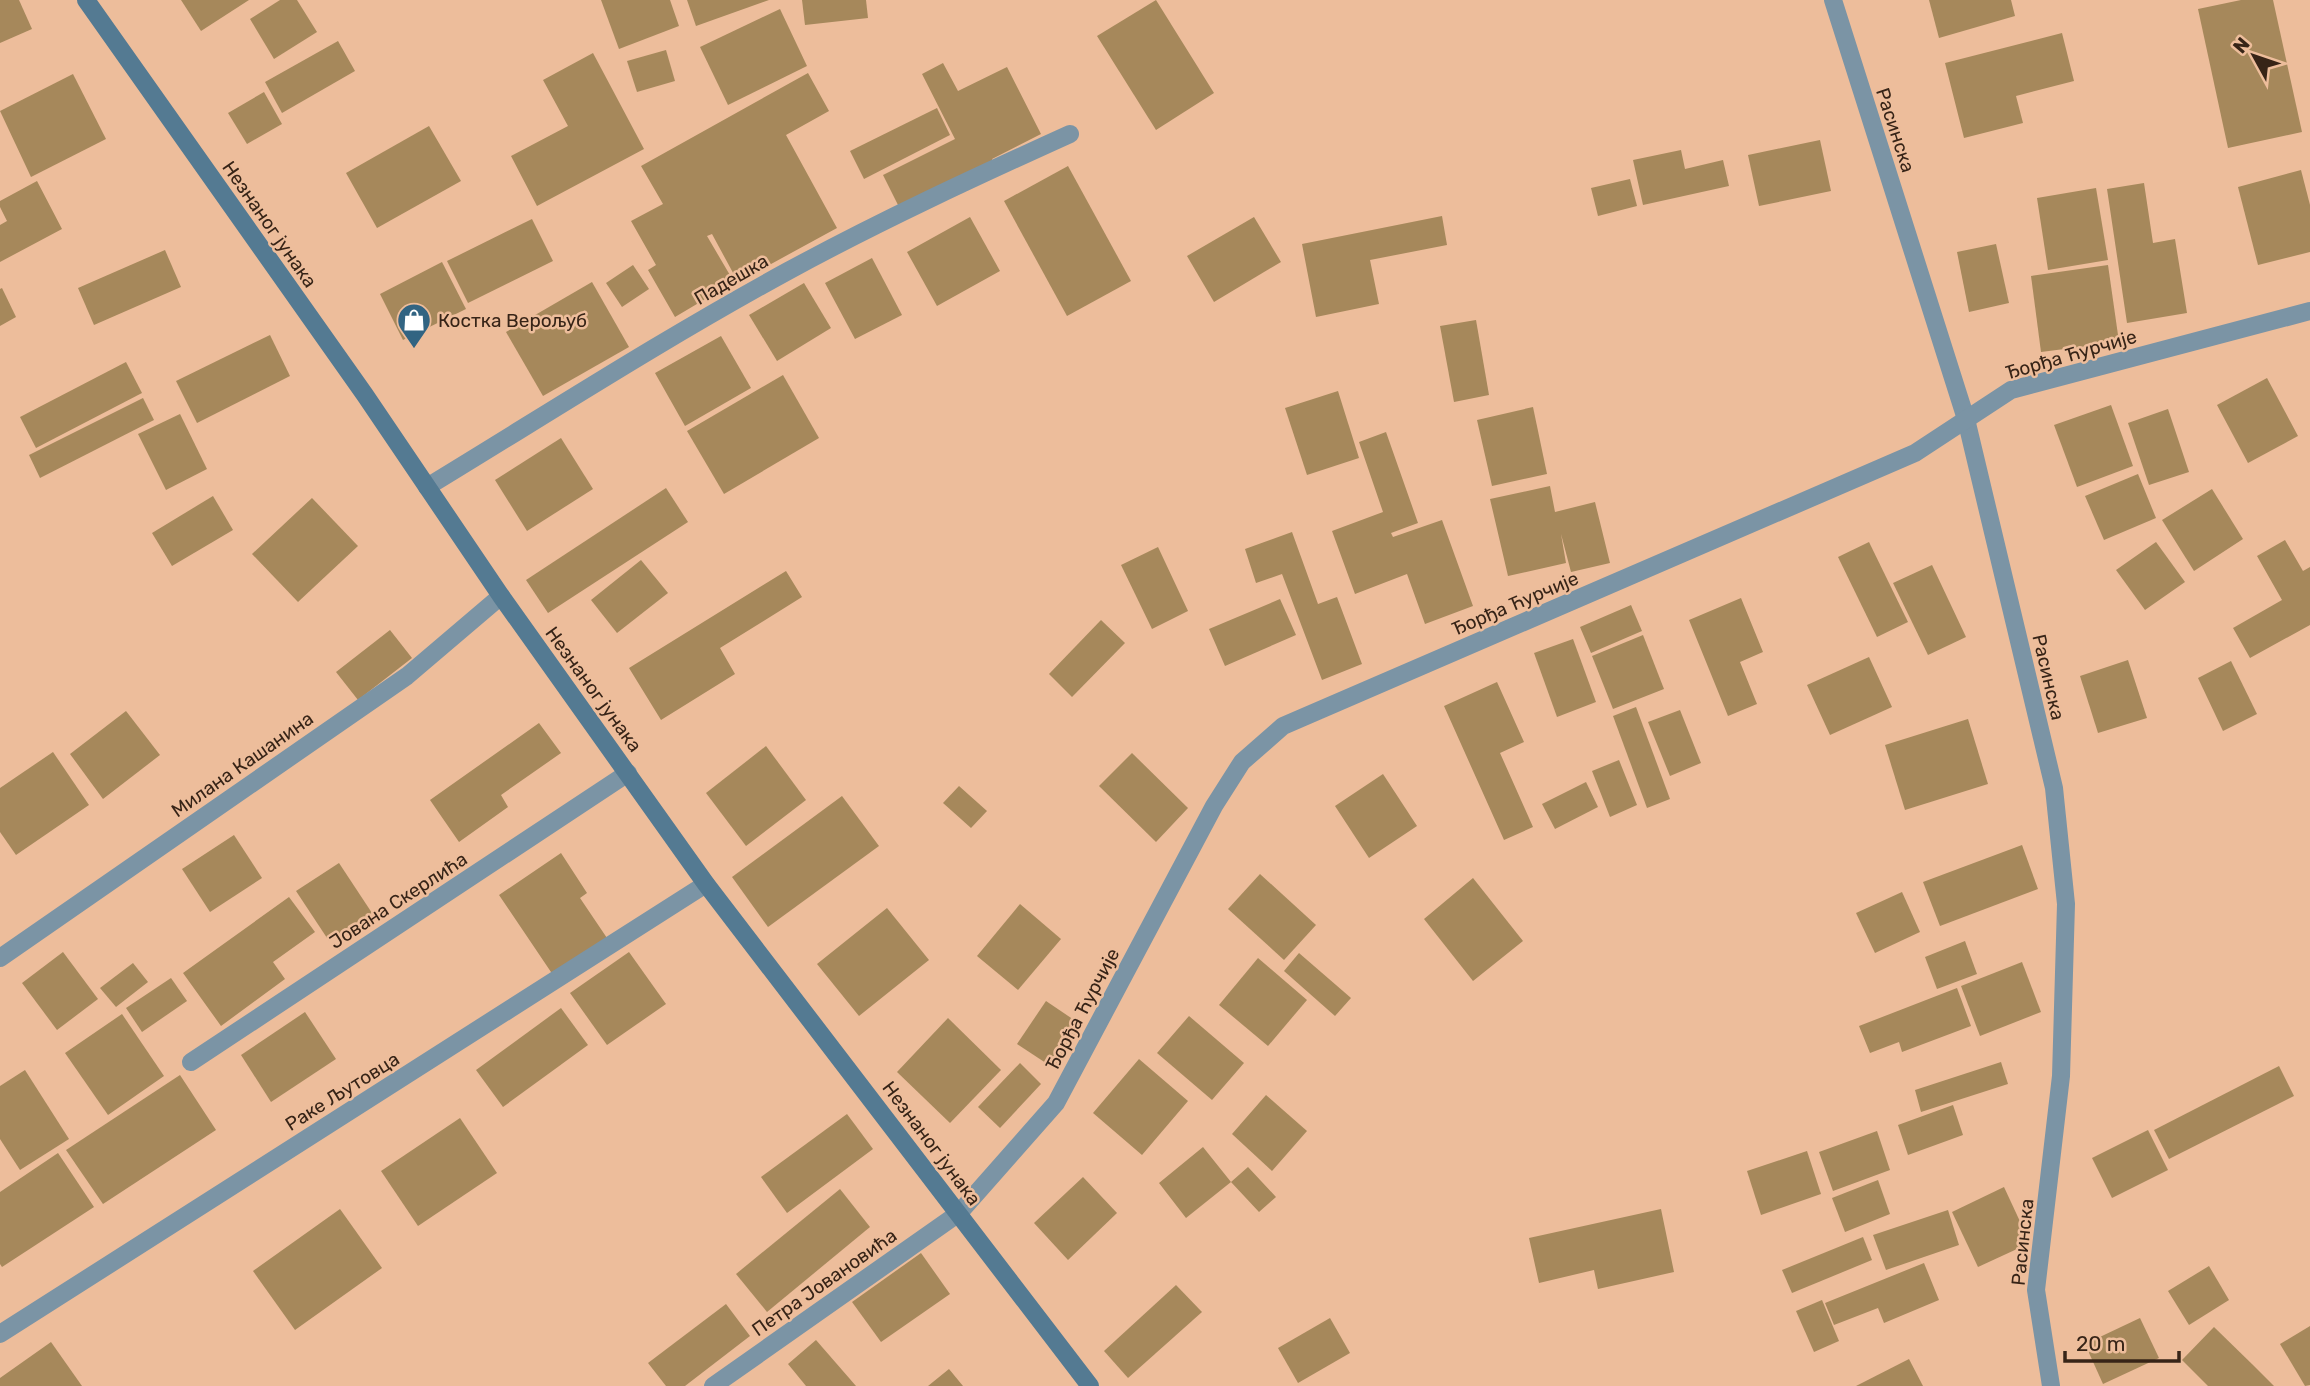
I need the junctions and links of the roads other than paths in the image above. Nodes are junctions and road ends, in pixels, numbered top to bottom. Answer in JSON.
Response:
{"nodes":[{"id":1,"x":86,"y":0,"type":"edge"},
{"id":2,"x":1833,"y":0,"type":"edge"},
{"id":3,"x":1070,"y":134,"type":"dead end"},
{"id":4,"x":2310,"y":311,"type":"edge"},
{"id":5,"x":1966,"y":419,"type":"junction"},
{"id":6,"x":427,"y":487,"type":"junction"},
{"id":7,"x":501,"y":596,"type":"junction"},
{"id":8,"x":628,"y":773,"type":"junction"},
{"id":9,"x":706,"y":884,"type":"junction"},
{"id":10,"x":0,"y":958,"type":"edge"},
{"id":11,"x":191,"y":1062,"type":"dead end"},
{"id":12,"x":959,"y":1213,"type":"junction"},
{"id":13,"x":0,"y":1334,"type":"edge"},
{"id":14,"x":713,"y":1386,"type":"edge"},
{"id":15,"x":1090,"y":1386,"type":"edge"},
{"id":16,"x":2051,"y":1386,"type":"edge"}],
"edges":[{"from":1,"to":6,"type":"street","name":"Незнаног јунака"},
{"from":2,"to":5,"type":"street","name":"Расинска"},
{"from":3,"to":6,"type":"street","name":"Падешка"},
{"from":4,"to":5,"type":"street","name":"Ђорђа Ћурчије"},
{"from":5,"to":12,"type":"street","name":"Ђорђа Ћурчије"},
{"from":5,"to":16,"type":"street","name":"Расинска"},
{"from":6,"to":7,"type":"street","name":"Незнаног јунака"},
{"from":7,"to":8,"type":"street","name":"Незнаног јунака"},
{"from":7,"to":10,"type":"street","name":"Милана Кашанина"},
{"from":8,"to":9,"type":"street","name":"Незнаног јунака"},
{"from":8,"to":11,"type":"street","name":"Јована Скерлића"},
{"from":9,"to":12,"type":"street","name":"Незнаног јунака"},
{"from":9,"to":13,"type":"street","name":"Раке Љутовца"},
{"from":12,"to":14,"type":"street","name":"Петра Јовановића"},
{"from":12,"to":15,"type":"street","name":"Незнаног јунака"}]}
